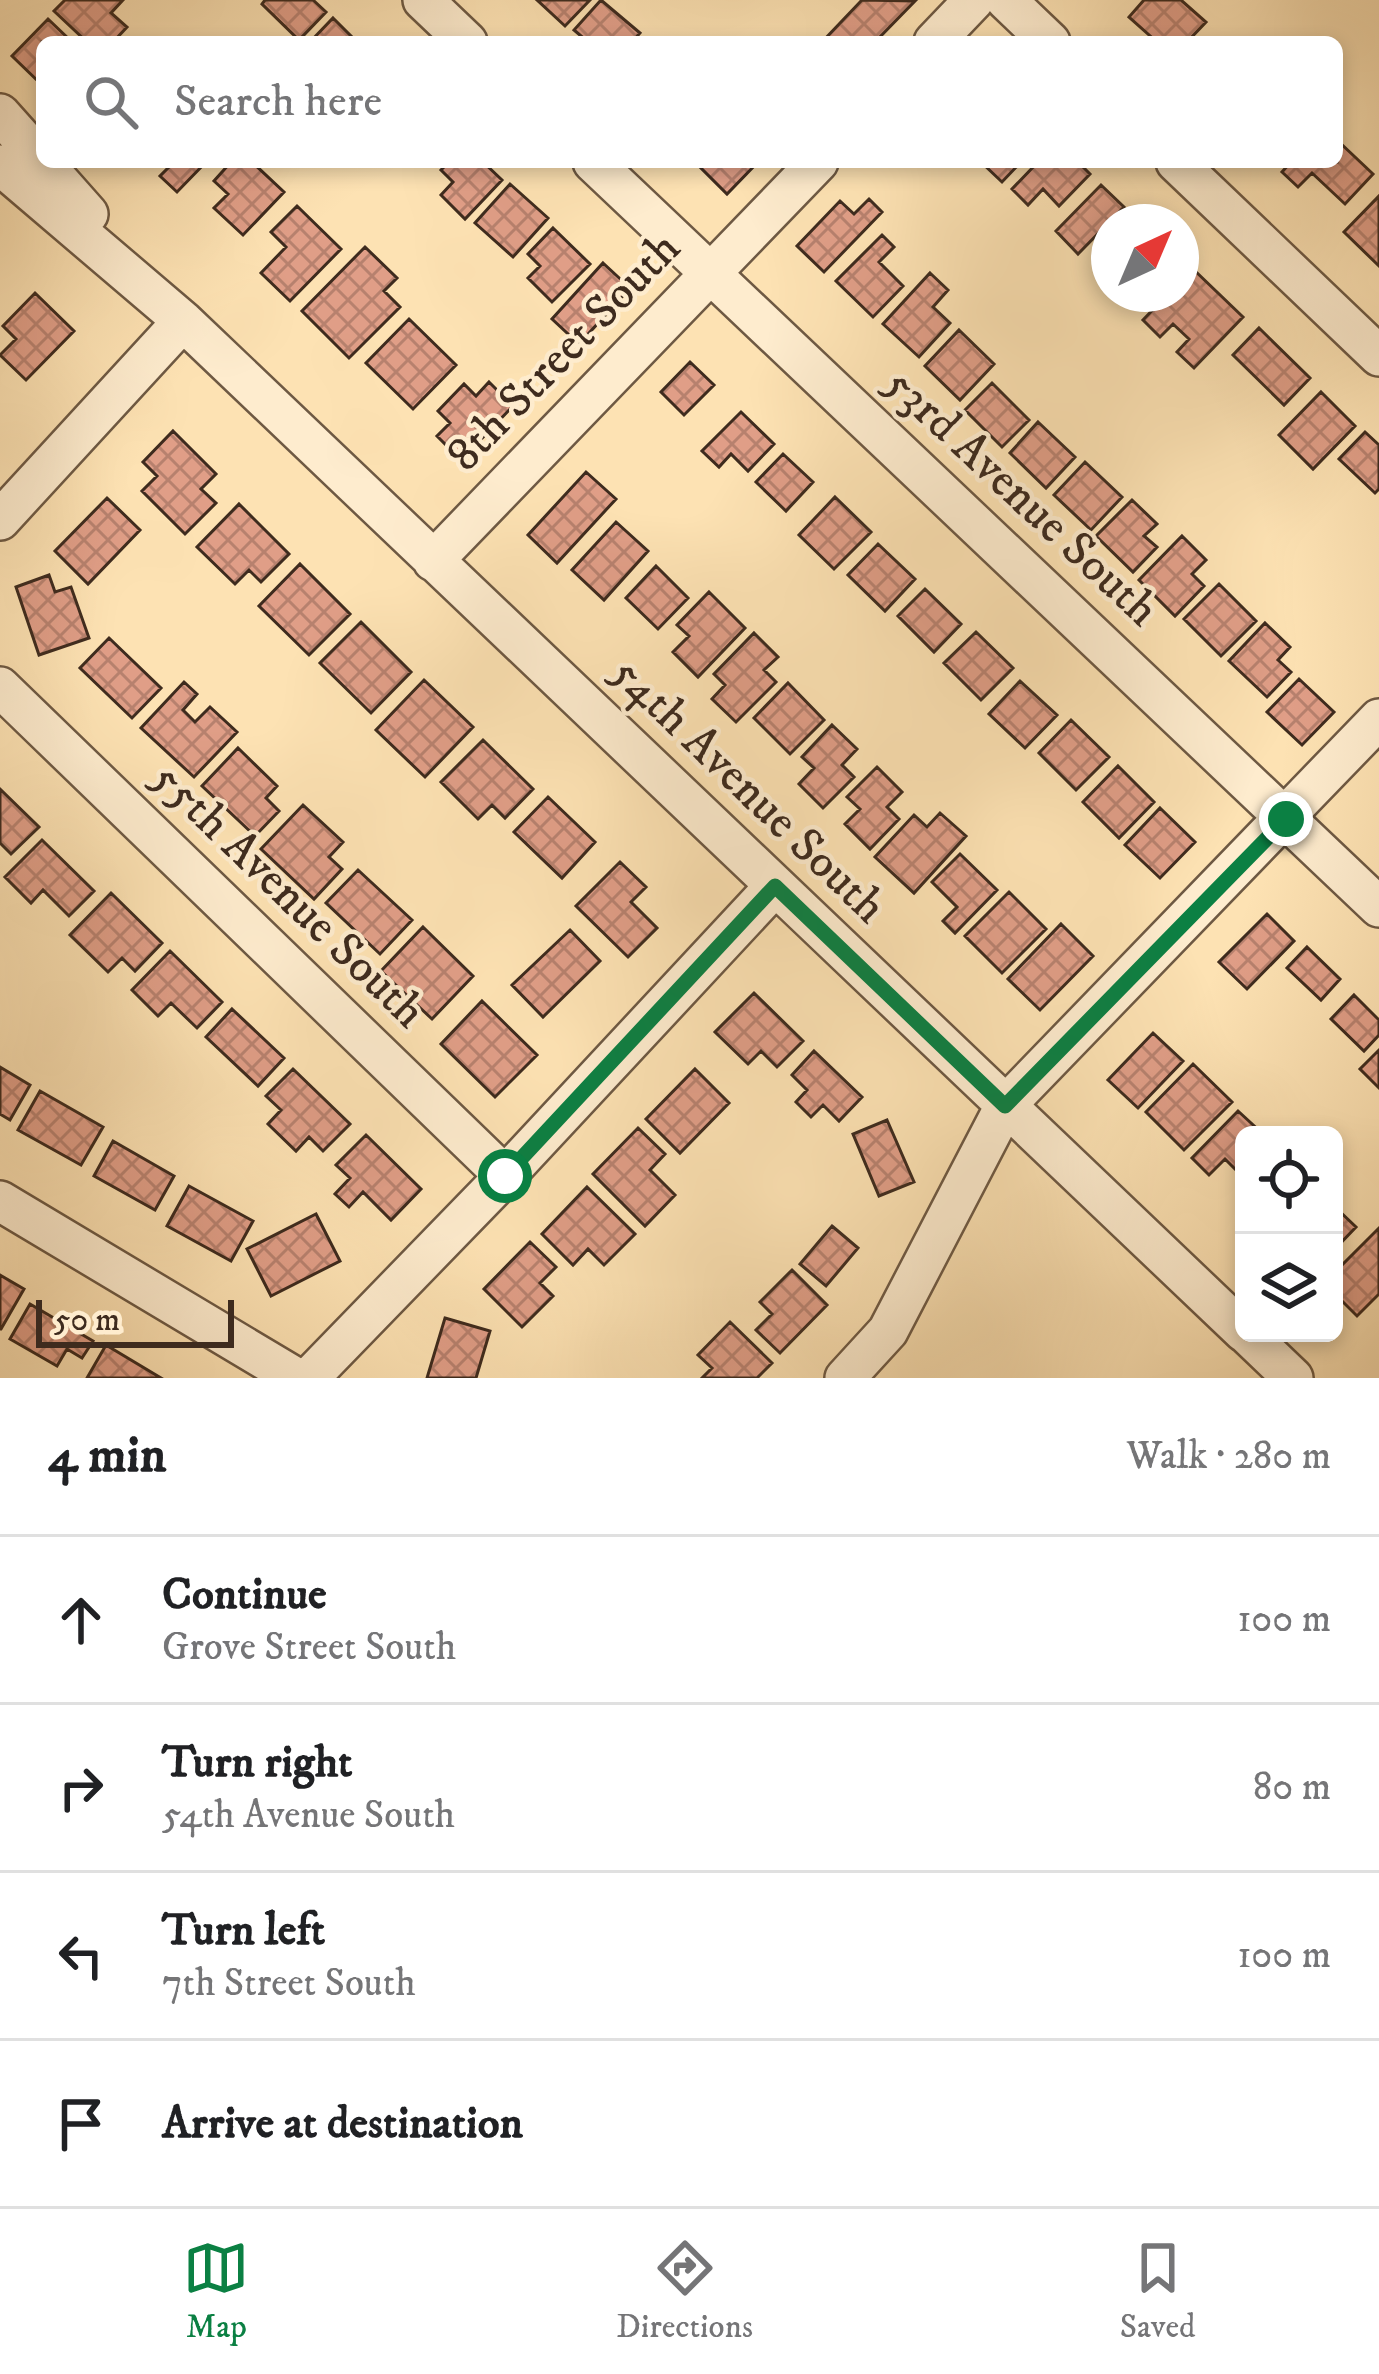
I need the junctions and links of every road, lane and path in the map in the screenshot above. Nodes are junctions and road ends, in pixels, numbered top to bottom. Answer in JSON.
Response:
{"nodes":[{"id":1,"x":423,"y":0,"type":"edge"},
{"id":2,"x":974,"y":0,"type":"edge"},
{"id":3,"x":1006,"y":0,"type":"edge"},
{"id":4,"x":461,"y":36,"type":"edge"},
{"id":5,"x":940,"y":36,"type":"edge"},
{"id":6,"x":1044,"y":36,"type":"edge"},
{"id":7,"x":0,"y":114,"type":"edge"},
{"id":8,"x":36,"y":155,"type":"edge"},
{"id":9,"x":0,"y":165,"type":"edge"},
{"id":10,"x":47,"y":168,"type":"edge"},
{"id":11,"x":599,"y":168,"type":"edge"},
{"id":12,"x":812,"y":168,"type":"edge"},
{"id":13,"x":1182,"y":168,"type":"edge"},
{"id":14,"x":711,"y":273,"type":"junction"},
{"id":15,"x":183,"y":321,"type":"junction"},
{"id":16,"x":1379,"y":356,"type":"edge"},
{"id":17,"x":0,"y":520,"type":"edge"},
{"id":18,"x":434,"y":561,"type":"junction"},
{"id":19,"x":0,"y":687,"type":"edge"},
{"id":20,"x":1379,"y":719,"type":"edge"},
{"id":21,"x":1286,"y":819,"type":"junction"},
{"id":22,"x":775,"y":886,"type":"junction"},
{"id":23,"x":1379,"y":907,"type":"edge"},
{"id":24,"x":1005,"y":1106,"type":"junction"},
{"id":25,"x":505,"y":1176,"type":"junction"},
{"id":26,"x":0,"y":1201,"type":"edge"},
{"id":27,"x":1235,"y":1323,"type":"edge"},
{"id":28,"x":1255,"y":1342,"type":"edge"},
{"id":29,"x":296,"y":1378,"type":"edge"},
{"id":30,"x":309,"y":1378,"type":"edge"},
{"id":31,"x":845,"y":1378,"type":"edge"},
{"id":32,"x":1293,"y":1378,"type":"edge"}],
"edges":[{"from":1,"to":4,"type":"street"},
{"from":2,"to":5,"type":"street"},
{"from":3,"to":6,"type":"street"},
{"from":7,"to":8,"type":"street","name":"54th Avenue South"},
{"from":9,"to":15,"type":"street","name":"54th Avenue South"},
{"from":10,"to":15,"type":"street","name":"54th Avenue South"},
{"from":11,"to":14,"type":"street","name":"53rd Avenue South"},
{"from":12,"to":14,"type":"street","name":"8th Street South"},
{"from":13,"to":16,"type":"street"},
{"from":14,"to":18,"type":"street","name":"8th Street South"},
{"from":14,"to":21,"type":"street","name":"53rd Avenue South"},
{"from":15,"to":17,"type":"street"},
{"from":15,"to":18,"type":"street","name":"54th Avenue South"},
{"from":18,"to":22,"type":"street","name":"54th Avenue South"},
{"from":19,"to":25,"type":"street","name":"55th Avenue South"},
{"from":20,"to":21,"type":"street"},
{"from":21,"to":23,"type":"street","name":"53rd Avenue South"},
{"from":21,"to":24,"type":"street"},
{"from":22,"to":24,"type":"street","name":"54th Avenue South"},
{"from":22,"to":25,"type":"street"},
{"from":24,"to":27,"type":"street","name":"54th Avenue South"},
{"from":24,"to":31,"type":"street"},
{"from":25,"to":30,"type":"street"},
{"from":26,"to":29,"type":"street"},
{"from":28,"to":32,"type":"street","name":"54th Avenue South"}]}
